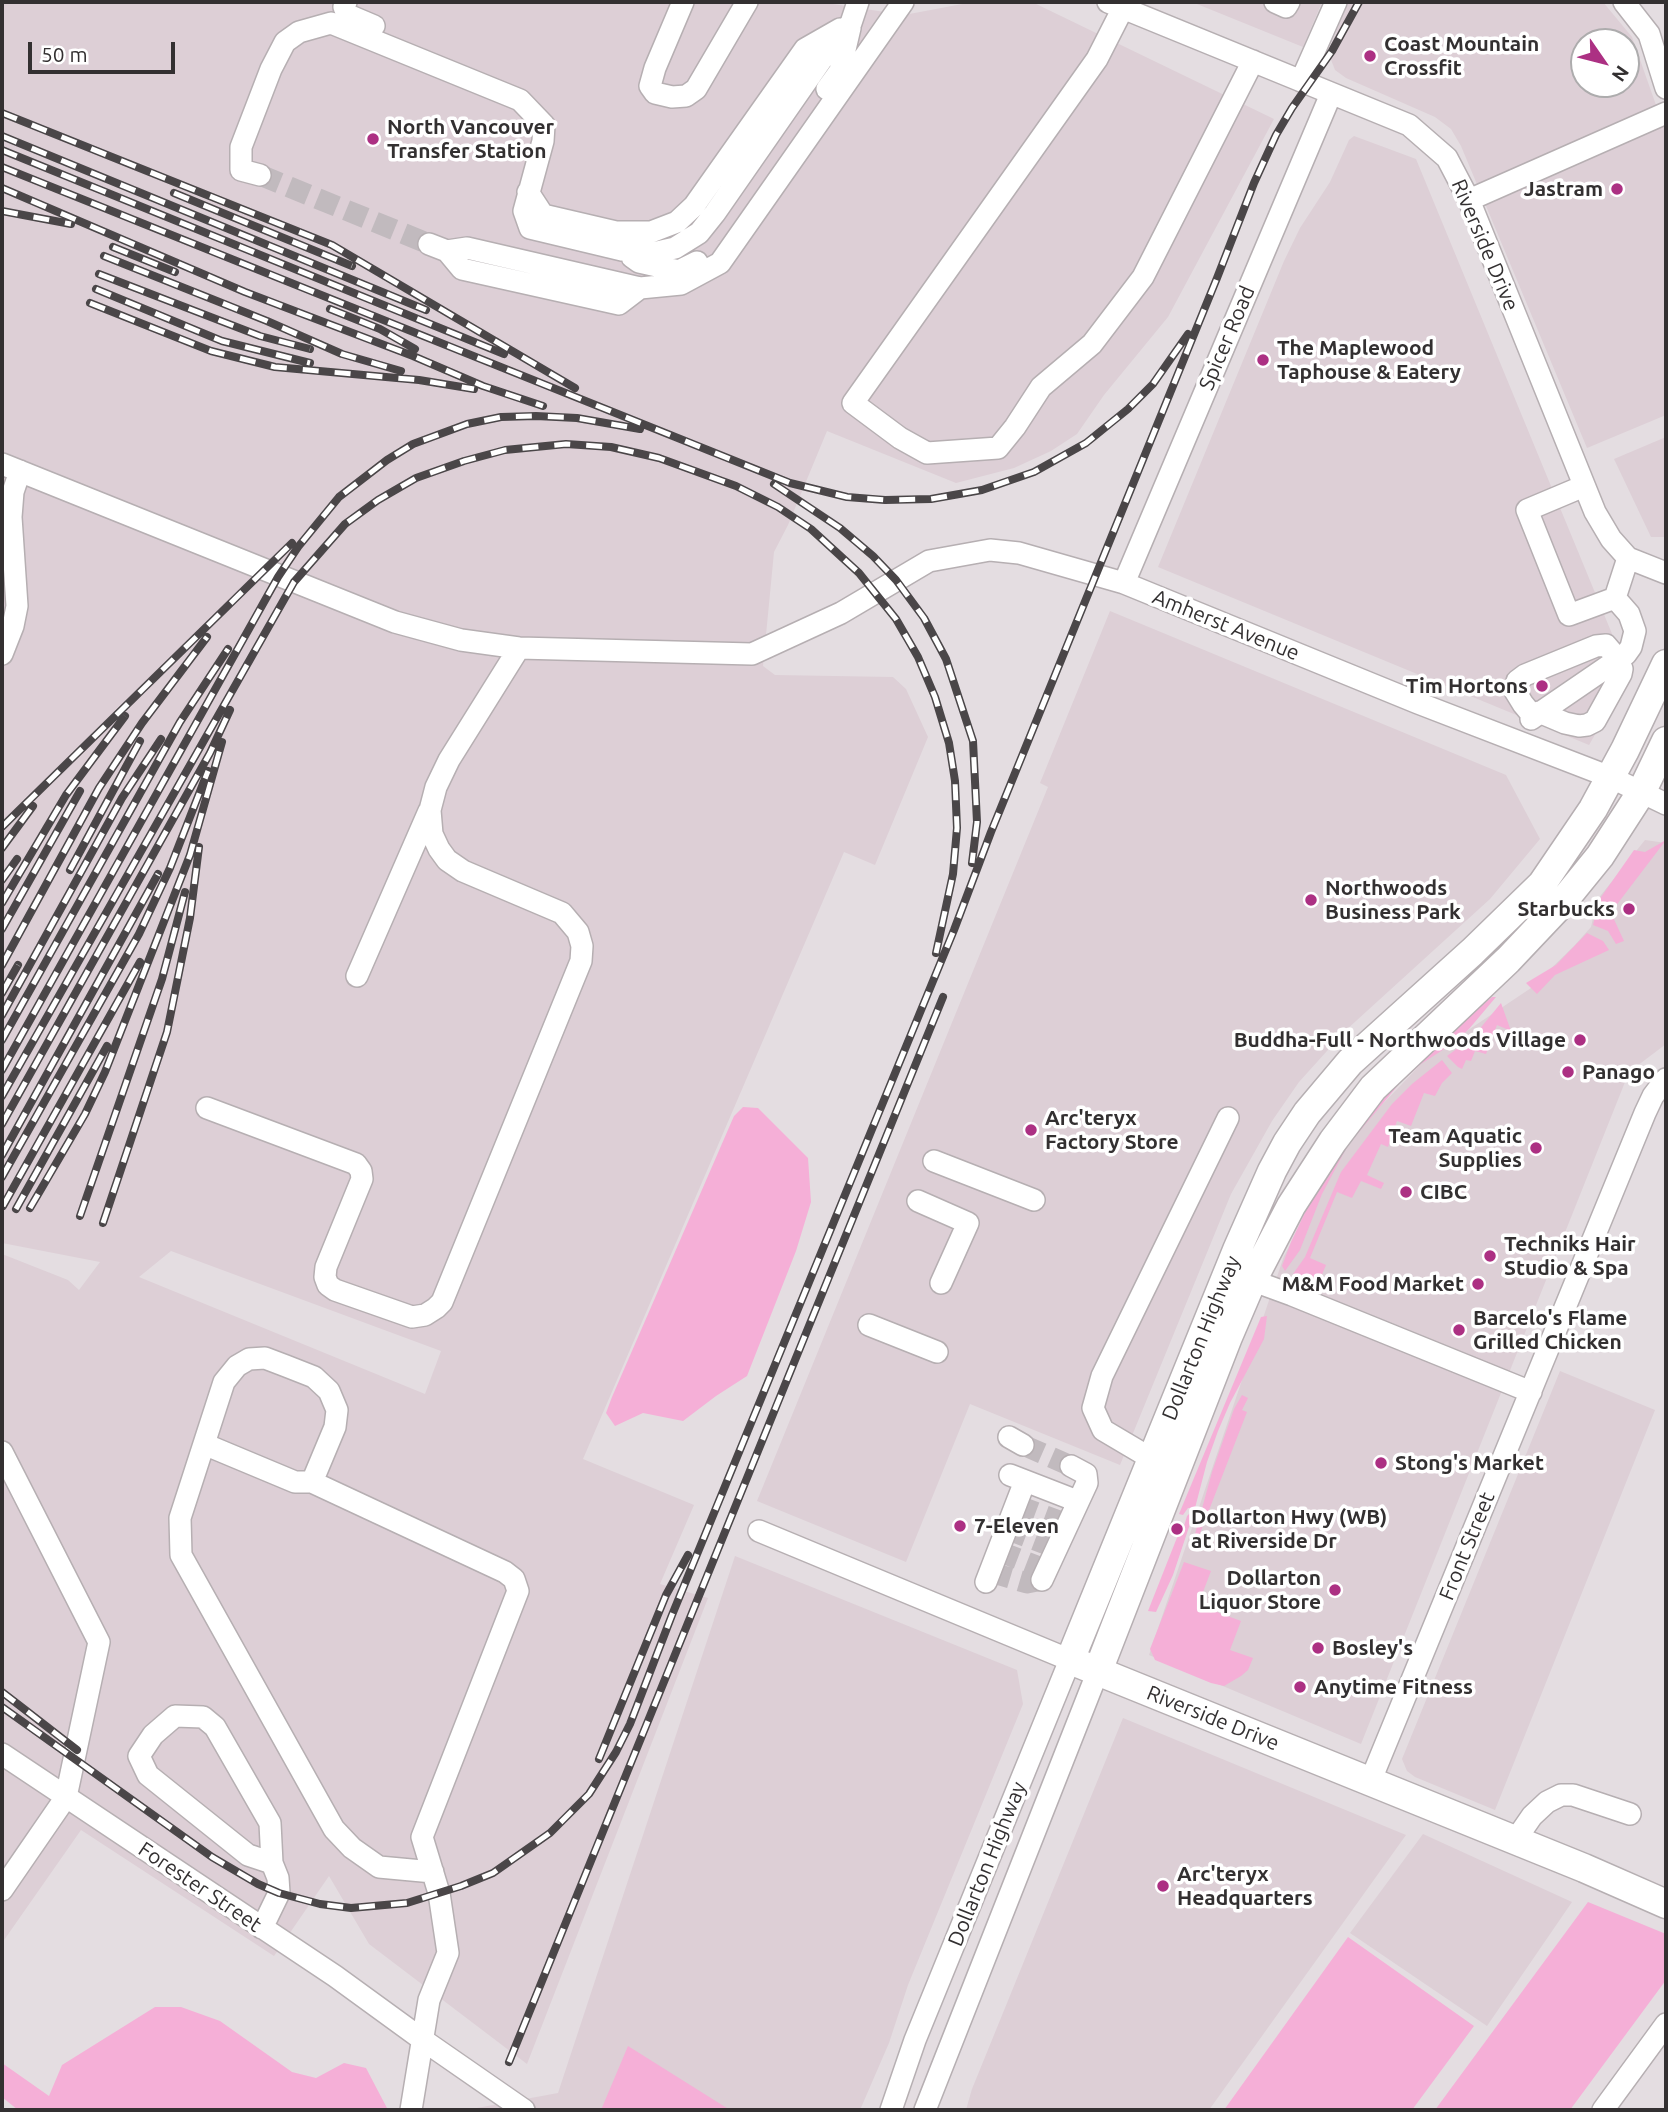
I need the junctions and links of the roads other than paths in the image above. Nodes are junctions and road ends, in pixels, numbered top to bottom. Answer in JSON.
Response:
{"nodes":[{"id":1,"x":346,"y":2,"type":"edge"},
{"id":2,"x":682,"y":2,"type":"edge"},
{"id":3,"x":747,"y":2,"type":"edge"},
{"id":4,"x":859,"y":2,"type":"edge"},
{"id":5,"x":903,"y":2,"type":"edge"},
{"id":6,"x":1275,"y":2,"type":"edge"},
{"id":7,"x":1289,"y":2,"type":"edge"},
{"id":8,"x":1336,"y":2,"type":"edge"},
{"id":9,"x":1624,"y":2,"type":"edge"},
{"id":10,"x":1116,"y":5,"type":"edge"},
{"id":11,"x":851,"y":23,"type":"junction"},
{"id":12,"x":1253,"y":61,"type":"junction"},
{"id":13,"x":1301,"y":81,"type":"junction"},
{"id":14,"x":1666,"y":88,"type":"edge"},
{"id":15,"x":1331,"y":94,"type":"junction"},
{"id":16,"x":520,"y":100,"type":"junction"},
{"id":17,"x":1666,"y":113,"type":"edge"},
{"id":18,"x":260,"y":175,"type":"tunnel mouth"},
{"id":19,"x":528,"y":192,"type":"junction"},
{"id":20,"x":1469,"y":200,"type":"junction"},
{"id":21,"x":438,"y":247,"type":"tunnel mouth"},
{"id":22,"x":11,"y":467,"type":"edge"},
{"id":23,"x":1584,"y":486,"type":"junction"},
{"id":24,"x":1628,"y":558,"type":"junction"},
{"id":25,"x":1666,"y":573,"type":"edge"},
{"id":26,"x":1124,"y":583,"type":"junction"},
{"id":27,"x":1615,"y":598,"type":"junction"},
{"id":28,"x":519,"y":648,"type":"junction"},
{"id":29,"x":2,"y":654,"type":"edge"},
{"id":30,"x":1618,"y":659,"type":"junction"},
{"id":31,"x":1666,"y":664,"type":"edge"},
{"id":32,"x":1536,"y":714,"type":"junction"},
{"id":33,"x":1666,"y":741,"type":"edge"},
{"id":34,"x":1519,"y":742,"type":"junction"},
{"id":35,"x":1610,"y":777,"type":"junction"},
{"id":36,"x":1654,"y":797,"type":"edge"},
{"id":37,"x":430,"y":810,"type":"junction"},
{"id":38,"x":357,"y":976,"type":"dead end"},
{"id":39,"x":1666,"y":1079,"type":"edge"},
{"id":40,"x":207,"y":1108,"type":"dead end"},
{"id":41,"x":1228,"y":1118,"type":"dead end"},
{"id":42,"x":934,"y":1161,"type":"dead end"},
{"id":43,"x":1034,"y":1200,"type":"dead end"},
{"id":44,"x":918,"y":1201,"type":"dead end"},
{"id":45,"x":1240,"y":1276,"type":"junction"},
{"id":46,"x":941,"y":1283,"type":"dead end"},
{"id":47,"x":869,"y":1325,"type":"dead end"},
{"id":48,"x":937,"y":1352,"type":"dead end"},
{"id":49,"x":1531,"y":1392,"type":"junction"},
{"id":50,"x":204,"y":1444,"type":"junction"},
{"id":51,"x":2,"y":1452,"type":"edge"},
{"id":52,"x":1152,"y":1460,"type":"junction"},
{"id":53,"x":1071,"y":1466,"type":"tunnel mouth"},
{"id":54,"x":312,"y":1482,"type":"junction"},
{"id":55,"x":1077,"y":1501,"type":"junction"},
{"id":56,"x":759,"y":1531,"type":"dead end"},
{"id":57,"x":1042,"y":1580,"type":"dead end"},
{"id":58,"x":986,"y":1582,"type":"dead end"},
{"id":59,"x":1070,"y":1660,"type":"junction"},
{"id":60,"x":1098,"y":1671,"type":"junction"},
{"id":61,"x":2,"y":1754,"type":"edge"},
{"id":62,"x":1370,"y":1782,"type":"junction"},
{"id":63,"x":66,"y":1797,"type":"junction"},
{"id":64,"x":1630,"y":1814,"type":"dead end"},
{"id":65,"x":1514,"y":1842,"type":"junction"},
{"id":66,"x":272,"y":1863,"type":"junction"},
{"id":67,"x":433,"y":1872,"type":"junction"},
{"id":68,"x":2,"y":1890,"type":"edge"},
{"id":69,"x":1666,"y":1904,"type":"edge"},
{"id":70,"x":262,"y":1928,"type":"junction"},
{"id":71,"x":1666,"y":2024,"type":"edge"},
{"id":72,"x":423,"y":2040,"type":"junction"},
{"id":73,"x":411,"y":2110,"type":"edge"},
{"id":74,"x":524,"y":2110,"type":"edge"},
{"id":75,"x":891,"y":2110,"type":"edge"},
{"id":76,"x":925,"y":2110,"type":"edge"},
{"id":77,"x":1603,"y":2110,"type":"edge"}],
"edges":[{"from":1,"to":16,"type":"street"},
{"from":2,"to":3,"type":"street"},
{"from":4,"to":11,"type":"street"},
{"from":5,"to":21,"type":"street"},
{"from":6,"to":7,"type":"street"},
{"from":8,"to":13,"type":"street"},
{"from":9,"to":14,"type":"street"},
{"from":10,"to":12,"type":"street","name":"Riverside Drive"},
{"from":10,"to":12,"type":"street"},
{"from":11,"to":19,"type":"street"},
{"from":11,"to":19,"type":"street"},
{"from":12,"to":13,"type":"street","name":"Riverside Drive"},
{"from":13,"to":15,"type":"street","name":"Riverside Drive"},
{"from":15,"to":20,"type":"street","name":"Riverside Drive"},
{"from":15,"to":26,"type":"street","name":"Spicer Road"},
{"from":16,"to":18,"type":"street"},
{"from":16,"to":19,"type":"street"},
{"from":17,"to":20,"type":"street"},
{"from":20,"to":23,"type":"street","name":"Riverside Drive"},
{"from":22,"to":28,"type":"street","name":"Amherst Avenue"},
{"from":22,"to":29,"type":"street"},
{"from":23,"to":24,"type":"street","name":"Riverside Drive"},
{"from":23,"to":27,"type":"street"},
{"from":24,"to":25,"type":"street","name":"Riverside Drive"},
{"from":24,"to":27,"type":"street"},
{"from":26,"to":28,"type":"street","name":"Amherst Avenue"},
{"from":26,"to":34,"type":"street","name":"Amherst Avenue"},
{"from":27,"to":30,"type":"street"},
{"from":28,"to":37,"type":"street"},
{"from":30,"to":32,"type":"street"},
{"from":30,"to":32,"type":"street"},
{"from":30,"to":32,"type":"street"},
{"from":31,"to":35,"type":"main road","name":"Dollarton Highway"},
{"from":32,"to":34,"type":"street"},
{"from":33,"to":36,"type":"main road","name":"Dollarton Highway"},
{"from":34,"to":35,"type":"street","name":"Amherst Avenue"},
{"from":35,"to":36,"type":"street","name":"Amherst Avenue"},
{"from":35,"to":45,"type":"main road","name":"Dollarton Highway"},
{"from":36,"to":45,"type":"main road","name":"Dollarton Highway"},
{"from":37,"to":38,"type":"street"},
{"from":37,"to":40,"type":"street"},
{"from":39,"to":49,"type":"street","name":"Front Street"},
{"from":41,"to":52,"type":"street"},
{"from":42,"to":43,"type":"street"},
{"from":44,"to":46,"type":"street"},
{"from":45,"to":49,"type":"street"},
{"from":45,"to":52,"type":"main road","name":"Dollarton Highway"},
{"from":45,"to":60,"type":"main road","name":"Dollarton Highway"},
{"from":47,"to":48,"type":"street"},
{"from":49,"to":62,"type":"street","name":"Front Street"},
{"from":50,"to":54,"type":"street"},
{"from":50,"to":54,"type":"street"},
{"from":50,"to":67,"type":"street"},
{"from":51,"to":63,"type":"street"},
{"from":52,"to":59,"type":"main road","name":"Dollarton Highway"},
{"from":53,"to":55,"type":"street"},
{"from":54,"to":67,"type":"street"},
{"from":55,"to":57,"type":"street"},
{"from":55,"to":58,"type":"street"},
{"from":56,"to":59,"type":"street","name":"Riverside Drive"},
{"from":59,"to":60,"type":"main road","name":"Riverside Drive"},
{"from":59,"to":75,"type":"street","name":"Dollarton Highway"},
{"from":60,"to":62,"type":"main road","name":"Riverside Drive"},
{"from":60,"to":76,"type":"street","name":"Dollarton Highway"},
{"from":61,"to":63,"type":"street","name":"Forester Street"},
{"from":62,"to":65,"type":"main road","name":"Riverside Drive"},
{"from":63,"to":68,"type":"street"},
{"from":63,"to":70,"type":"street","name":"Forester Street"},
{"from":64,"to":65,"type":"street"},
{"from":65,"to":69,"type":"main road","name":"Riverside Drive"},
{"from":66,"to":66,"type":"street"},
{"from":66,"to":70,"type":"street"},
{"from":67,"to":72,"type":"street"},
{"from":70,"to":72,"type":"street","name":"Forester Street"},
{"from":71,"to":77,"type":"street"},
{"from":72,"to":73,"type":"street"},
{"from":72,"to":74,"type":"street"}]}
